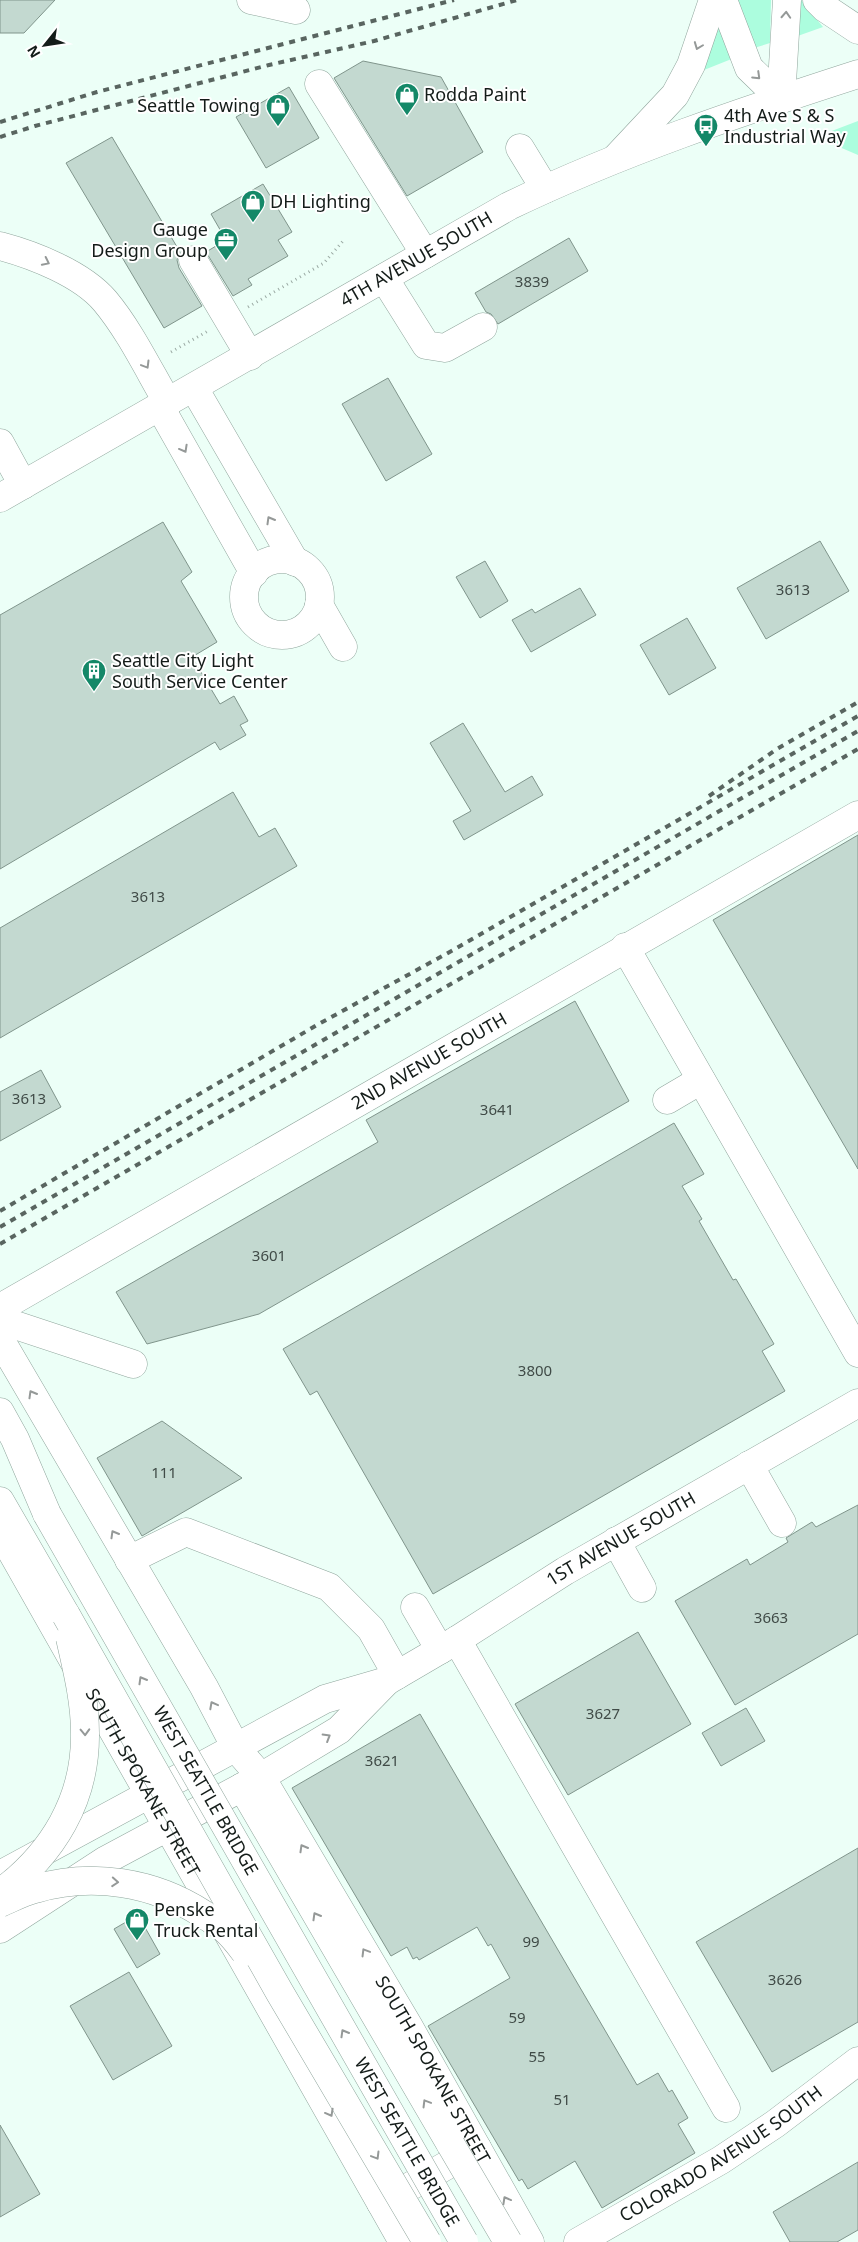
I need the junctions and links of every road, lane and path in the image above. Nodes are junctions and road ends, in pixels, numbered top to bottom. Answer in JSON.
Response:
{"nodes":[{"id":1,"x":251,"y":0,"type":"edge"},
{"id":2,"x":712,"y":0,"type":"edge"},
{"id":3,"x":723,"y":0,"type":"edge"},
{"id":4,"x":787,"y":0,"type":"edge"},
{"id":5,"x":817,"y":0,"type":"edge"},
{"id":6,"x":289,"y":6,"type":"edge"},
{"id":7,"x":858,"y":30,"type":"edge"},
{"id":8,"x":858,"y":74,"type":"edge"},
{"id":9,"x":318,"y":84,"type":"dead end"},
{"id":10,"x":781,"y":99,"type":"junction"},
{"id":11,"x":520,"y":148,"type":"dead end"},
{"id":12,"x":616,"y":158,"type":"junction"},
{"id":13,"x":545,"y":189,"type":"junction"},
{"id":14,"x":343,"y":241,"type":"dead end"},
{"id":15,"x":0,"y":246,"type":"edge"},
{"id":16,"x":425,"y":254,"type":"junction"},
{"id":17,"x":193,"y":260,"type":"dead end"},
{"id":18,"x":384,"y":278,"type":"junction"},
{"id":19,"x":228,"y":319,"type":"junction"},
{"id":20,"x":483,"y":327,"type":"dead end"},
{"id":21,"x":171,"y":352,"type":"dead end"},
{"id":22,"x":250,"y":356,"type":"junction"},
{"id":23,"x":194,"y":388,"type":"junction"},
{"id":24,"x":164,"y":405,"type":"junction"},
{"id":25,"x":0,"y":443,"type":"edge"},
{"id":26,"x":8,"y":488,"type":"edge"},
{"id":27,"x":295,"y":562,"type":"junction"},
{"id":28,"x":254,"y":573,"type":"junction"},
{"id":29,"x":319,"y":604,"type":"junction"},
{"id":30,"x":343,"y":646,"type":"dead end"},
{"id":31,"x":858,"y":815,"type":"edge"},
{"id":32,"x":625,"y":947,"type":"junction"},
{"id":33,"x":701,"y":1080,"type":"junction"},
{"id":34,"x":666,"y":1100,"type":"dead end"},
{"id":35,"x":0,"y":1308,"type":"edge"},
{"id":36,"x":0,"y":1320,"type":"edge"},
{"id":37,"x":0,"y":1339,"type":"edge"},
{"id":38,"x":858,"y":1353,"type":"edge"},
{"id":39,"x":133,"y":1364,"type":"dead end"},
{"id":40,"x":858,"y":1403,"type":"edge"},
{"id":41,"x":0,"y":1412,"type":"edge"},
{"id":42,"x":0,"y":1447,"type":"edge"},
{"id":43,"x":749,"y":1466,"type":"junction"},
{"id":44,"x":0,"y":1501,"type":"edge"},
{"id":45,"x":47,"y":1514,"type":"junction"},
{"id":46,"x":782,"y":1523,"type":"dead end"},
{"id":47,"x":0,"y":1531,"type":"edge"},
{"id":48,"x":616,"y":1542,"type":"junction"},
{"id":49,"x":129,"y":1560,"type":"junction"},
{"id":50,"x":642,"y":1588,"type":"dead end"},
{"id":51,"x":415,"y":1607,"type":"dead end"},
{"id":52,"x":66,"y":1615,"type":"junction"},
{"id":53,"x":448,"y":1645,"type":"junction"},
{"id":54,"x":392,"y":1678,"type":"junction"},
{"id":55,"x":236,"y":1748,"type":"junction"},
{"id":56,"x":251,"y":1782,"type":"junction"},
{"id":57,"x":151,"y":1795,"type":"junction"},
{"id":58,"x":168,"y":1826,"type":"junction"},
{"id":59,"x":1,"y":1875,"type":"edge"},
{"id":60,"x":0,"y":1903,"type":"edge"},
{"id":61,"x":0,"y":1929,"type":"edge"},
{"id":62,"x":280,"y":1993,"type":"junction"},
{"id":63,"x":858,"y":2061,"type":"edge"},
{"id":64,"x":726,"y":2108,"type":"dead end"},
{"id":65,"x":477,"y":2148,"type":"junction"},
{"id":66,"x":373,"y":2207,"type":"junction"},
{"id":67,"x":403,"y":2242,"type":"edge"},
{"id":68,"x":427,"y":2242,"type":"edge"},
{"id":69,"x":464,"y":2242,"type":"edge"},
{"id":70,"x":508,"y":2242,"type":"edge"},
{"id":71,"x":530,"y":2242,"type":"edge"},
{"id":72,"x":578,"y":2242,"type":"edge"}],
"edges":[{"from":1,"to":6,"type":"main road"},
{"from":2,"to":12,"type":"main road","one_way":true},
{"from":3,"to":10,"type":"main road","one_way":true},
{"from":10,"to":4,"type":"main road","one_way":true},
{"from":5,"to":7,"type":"main road"},
{"from":8,"to":10,"type":"main road","name":"4TH AVENUE SOUTH"},
{"from":9,"to":16,"type":"main road"},
{"from":10,"to":12,"type":"main road","name":"4TH AVENUE SOUTH"},
{"from":11,"to":13,"type":"main road"},
{"from":12,"to":13,"type":"main road","name":"4TH AVENUE SOUTH"},
{"from":13,"to":16,"type":"main road","name":"4TH AVENUE SOUTH"},
{"from":14,"to":19,"type":"path"},
{"from":15,"to":24,"type":"main road","one_way":true},
{"from":16,"to":18,"type":"main road","name":"4TH AVENUE SOUTH"},
{"from":17,"to":19,"type":"main road"},
{"from":18,"to":20,"type":"main road"},
{"from":18,"to":22,"type":"main road","name":"4TH AVENUE SOUTH"},
{"from":19,"to":21,"type":"path"},
{"from":19,"to":22,"type":"main road"},
{"from":22,"to":23,"type":"main road","name":"4TH AVENUE SOUTH"},
{"from":23,"to":24,"type":"main road","name":"4TH AVENUE SOUTH"},
{"from":27,"to":23,"type":"main road","one_way":true},
{"from":24,"to":26,"type":"main road","name":"4TH AVENUE SOUTH"},
{"from":24,"to":28,"type":"main road","one_way":true},
{"from":25,"to":26,"type":"main road"},
{"from":27,"to":28,"type":"main road"},
{"from":27,"to":29,"type":"main road"},
{"from":28,"to":29,"type":"main road"},
{"from":29,"to":30,"type":"main road"},
{"from":31,"to":32,"type":"main road","name":"2ND AVENUE SOUTH"},
{"from":32,"to":33,"type":"main road"},
{"from":32,"to":35,"type":"main road","name":"2ND AVENUE SOUTH"},
{"from":33,"to":34,"type":"main road"},
{"from":33,"to":38,"type":"main road"},
{"from":36,"to":39,"type":"main road"},
{"from":49,"to":37,"type":"main road","name":"SOUTH SPOKANE STREET","one_way":true},
{"from":40,"to":43,"type":"main road","name":"1ST AVENUE SOUTH"},
{"from":41,"to":45,"type":"main road"},
{"from":42,"to":45,"type":"main road","name":"WEST SEATTLE BRIDGE"},
{"from":43,"to":46,"type":"main road"},
{"from":43,"to":48,"type":"main road","name":"1ST AVENUE SOUTH"},
{"from":44,"to":52,"type":"main road","name":"WEST SEATTLE BRIDGE"},
{"from":69,"to":45,"type":"main road","name":"WEST SEATTLE BRIDGE","one_way":true,"bridge":true},
{"from":47,"to":57,"type":"main road","name":"SOUTH SPOKANE STREET"},
{"from":48,"to":50,"type":"main road"},
{"from":48,"to":53,"type":"main road","name":"1ST AVENUE SOUTH"},
{"from":49,"to":54,"type":"main road"},
{"from":55,"to":49,"type":"main road","name":"SOUTH SPOKANE STREET","one_way":true},
{"from":51,"to":53,"type":"main road"},
{"from":52,"to":59,"type":"main road","one_way":true,"bridge":true},
{"from":52,"to":62,"type":"main road","name":"WEST SEATTLE BRIDGE","bridge":true},
{"from":53,"to":54,"type":"main road","name":"1ST AVENUE SOUTH"},
{"from":53,"to":64,"type":"main road"},
{"from":54,"to":55,"type":"main road","name":"1ST AVENUE SOUTH"},
{"from":56,"to":54,"type":"main road","name":"1ST AVENUE SOUTH","one_way":true},
{"from":55,"to":56,"type":"main road","name":"SOUTH SPOKANE STREET"},
{"from":55,"to":57,"type":"main road","name":"1ST AVENUE SOUTH"},
{"from":56,"to":58,"type":"main road","name":"1ST AVENUE SOUTH"},
{"from":65,"to":56,"type":"main road","name":"SOUTH SPOKANE STREET","one_way":true},
{"from":70,"to":56,"type":"main road","one_way":true,"bridge":true},
{"from":57,"to":58,"type":"main road","name":"SOUTH SPOKANE STREET"},
{"from":57,"to":59,"type":"main road","name":"1ST AVENUE SOUTH"},
{"from":58,"to":61,"type":"main road","name":"1ST AVENUE SOUTH"},
{"from":58,"to":66,"type":"main road","name":"SOUTH SPOKANE STREET","one_way":true},
{"from":60,"to":62,"type":"main road","one_way":true,"bridge":true},
{"from":62,"to":68,"type":"main road","name":"WEST SEATTLE BRIDGE","one_way":true,"bridge":true},
{"from":63,"to":72,"type":"main road","name":"COLORADO AVENUE SOUTH"},
{"from":65,"to":66,"type":"main road"},
{"from":71,"to":65,"type":"main road","name":"SOUTH SPOKANE STREET","one_way":true},
{"from":66,"to":67,"type":"main road","name":"SOUTH SPOKANE STREET"}]}
